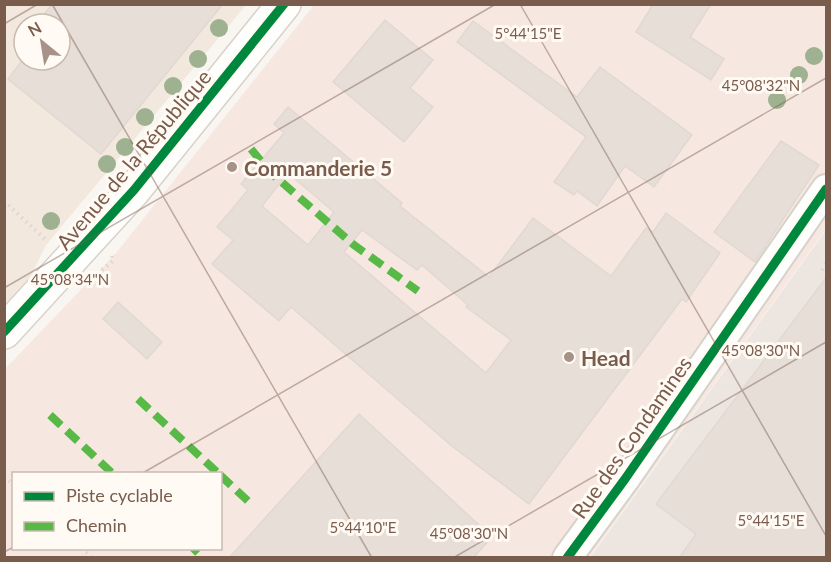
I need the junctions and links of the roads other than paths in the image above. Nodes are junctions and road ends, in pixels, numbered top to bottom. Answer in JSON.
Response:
{"nodes":[{"id":1,"x":284,"y":4,"type":"edge"},
{"id":2,"x":826,"y":189,"type":"edge"},
{"id":3,"x":4,"y":332,"type":"edge"},
{"id":4,"x":567,"y":558,"type":"edge"}],
"edges":[{"from":1,"to":3,"type":"street","name":"Avenue de la République"},
{"from":2,"to":4,"type":"street","name":"Rue des Condamines"}]}
